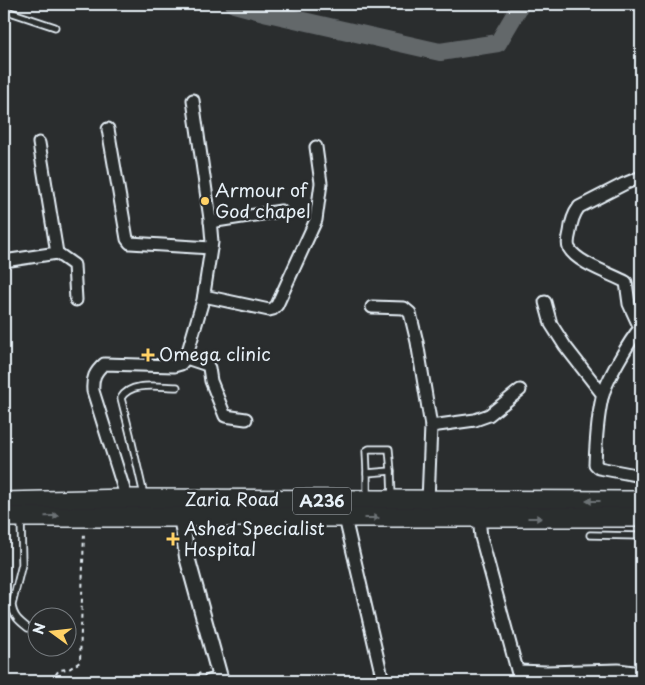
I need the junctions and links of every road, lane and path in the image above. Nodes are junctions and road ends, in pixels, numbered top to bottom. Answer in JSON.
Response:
{"nodes":[{"id":1,"x":4,"y":10,"type":"edge"},
{"id":2,"x":55,"y":27,"type":"dead end"},
{"id":3,"x":193,"y":100,"type":"dead end"},
{"id":4,"x":108,"y":129,"type":"dead end"},
{"id":5,"x":39,"y":143,"type":"dead end"},
{"id":6,"x":316,"y":147,"type":"dead end"},
{"id":7,"x":641,"y":177,"type":"edge"},
{"id":8,"x":281,"y":211,"type":"dead end"},
{"id":9,"x":210,"y":222,"type":"junction"},
{"id":10,"x":211,"y":248,"type":"junction"},
{"id":11,"x":57,"y":253,"type":"junction"},
{"id":12,"x":4,"y":261,"type":"edge"},
{"id":13,"x":204,"y":296,"type":"junction"},
{"id":14,"x":76,"y":300,"type":"dead end"},
{"id":15,"x":545,"y":302,"type":"dead end"},
{"id":16,"x":372,"y":307,"type":"dead end"},
{"id":17,"x":641,"y":328,"type":"edge"},
{"id":18,"x":186,"y":358,"type":"junction"},
{"id":19,"x":177,"y":387,"type":"dead end"},
{"id":20,"x":520,"y":390,"type":"dead end"},
{"id":21,"x":603,"y":395,"type":"junction"},
{"id":22,"x":246,"y":419,"type":"dead end"},
{"id":23,"x":430,"y":426,"type":"junction"},
{"id":24,"x":391,"y":471,"type":"junction"},
{"id":25,"x":367,"y":473,"type":"junction"},
{"id":26,"x":641,"y":476,"type":"edge"},
{"id":27,"x":136,"y":500,"type":"junction"},
{"id":28,"x":367,"y":501,"type":"junction"},
{"id":29,"x":428,"y":501,"type":"junction"},
{"id":30,"x":641,"y":501,"type":"edge"},
{"id":31,"x":4,"y":502,"type":"edge"},
{"id":32,"x":401,"y":507,"type":"junction"},
{"id":33,"x":84,"y":516,"type":"junction"},
{"id":34,"x":181,"y":516,"type":"junction"},
{"id":35,"x":12,"y":517,"type":"edge"},
{"id":36,"x":641,"y":517,"type":"edge"},
{"id":37,"x":345,"y":518,"type":"junction"},
{"id":38,"x":479,"y":518,"type":"junction"},
{"id":39,"x":590,"y":535,"type":"dead end"},
{"id":40,"x":641,"y":536,"type":"edge"},
{"id":41,"x":28,"y":628,"type":"dead end"},
{"id":42,"x":641,"y":672,"type":"edge"},
{"id":43,"x":217,"y":676,"type":"edge"},
{"id":44,"x":519,"y":676,"type":"edge"},
{"id":45,"x":51,"y":681,"type":"edge"},
{"id":46,"x":182,"y":681,"type":"edge"},
{"id":47,"x":383,"y":681,"type":"edge"}],
"edges":[{"from":1,"to":2,"type":"lane"},
{"from":3,"to":9,"type":"street"},
{"from":4,"to":10,"type":"street"},
{"from":5,"to":11,"type":"street"},
{"from":6,"to":13,"type":"street"},
{"from":7,"to":17,"type":"street"},
{"from":8,"to":9,"type":"street"},
{"from":9,"to":10,"type":"street"},
{"from":10,"to":13,"type":"street"},
{"from":11,"to":12,"type":"street"},
{"from":11,"to":14,"type":"street"},
{"from":13,"to":18,"type":"street"},
{"from":15,"to":21,"type":"street"},
{"from":16,"to":23,"type":"street"},
{"from":17,"to":21,"type":"street"},
{"from":18,"to":22,"type":"street"},
{"from":18,"to":27,"type":"street"},
{"from":19,"to":27,"type":"lane"},
{"from":20,"to":23,"type":"street"},
{"from":21,"to":26,"type":"street"},
{"from":23,"to":29,"type":"street"},
{"from":24,"to":25,"type":"lane"},
{"from":24,"to":25,"type":"lane"},
{"from":24,"to":32,"type":"lane"},
{"from":25,"to":28,"type":"lane"},
{"from":27,"to":28,"type":"highway","name":"Zaria Road","number":"A236"},
{"from":27,"to":31,"type":"highway","name":"Zaria Road","number":"A236"},
{"from":28,"to":32,"type":"highway","name":"Zaria Road","number":"A236"},
{"from":30,"to":29,"type":"highway","name":"Zaria Road","number":"A236","one_way":true},
{"from":29,"to":32,"type":"highway","name":"Zaria Road","number":"A236"},
{"from":37,"to":32,"type":"highway","number":"A236","one_way":true},
{"from":32,"to":38,"type":"highway","number":"A236"},
{"from":33,"to":34,"type":"highway","number":"A236"},
{"from":35,"to":33,"type":"highway","number":"A236","one_way":true},
{"from":33,"to":45,"type":"path"},
{"from":34,"to":37,"type":"highway","number":"A236"},
{"from":34,"to":43,"type":"street"},
{"from":35,"to":41,"type":"lane"},
{"from":38,"to":36,"type":"highway","number":"A236","one_way":true},
{"from":37,"to":47,"type":"street"},
{"from":38,"to":44,"type":"street"},
{"from":39,"to":40,"type":"lane"},
{"from":42,"to":44,"type":"street"},
{"from":43,"to":46,"type":"path"}]}
